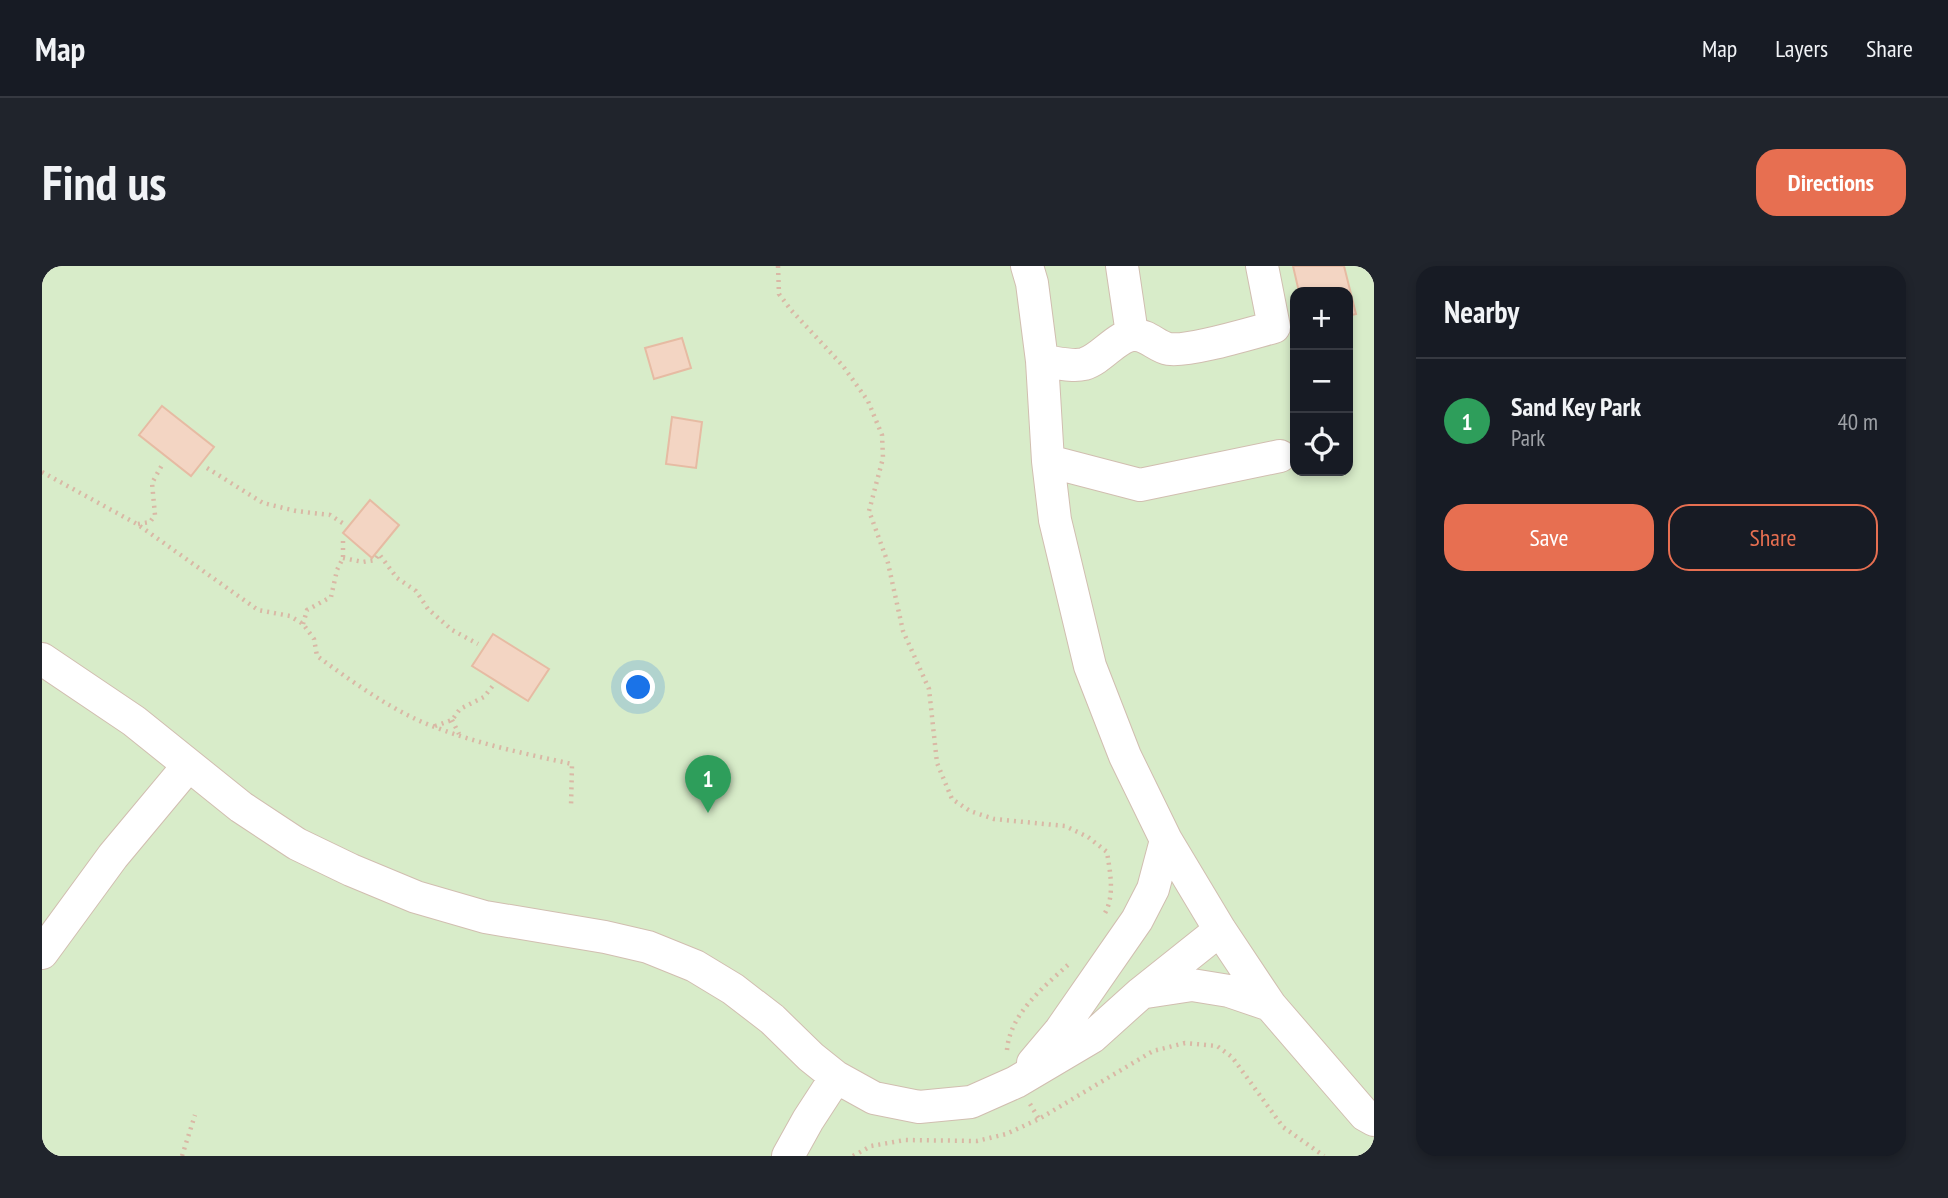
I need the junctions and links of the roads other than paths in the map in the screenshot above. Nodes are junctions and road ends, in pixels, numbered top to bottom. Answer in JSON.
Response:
{"nodes":[{"id":1,"x":1027,"y":266,"type":"edge"},
{"id":2,"x":1122,"y":266,"type":"edge"},
{"id":3,"x":1262,"y":266,"type":"edge"},
{"id":4,"x":1132,"y":334,"type":"junction"},
{"id":5,"x":1042,"y":361,"type":"junction"},
{"id":6,"x":1280,"y":456,"type":"dead end"},
{"id":7,"x":1048,"y":461,"type":"junction"},
{"id":8,"x":42,"y":659,"type":"edge"},
{"id":9,"x":188,"y":766,"type":"junction"},
{"id":10,"x":1166,"y":840,"type":"junction"},
{"id":11,"x":1220,"y":930,"type":"junction"},
{"id":12,"x":42,"y":953,"type":"edge"},
{"id":13,"x":1141,"y":993,"type":"junction"},
{"id":14,"x":1270,"y":1005,"type":"junction"},
{"id":15,"x":836,"y":1077,"type":"junction"},
{"id":16,"x":1016,"y":1082,"type":"junction"},
{"id":17,"x":1374,"y":1120,"type":"edge"},
{"id":18,"x":788,"y":1156,"type":"edge"}],
"edges":[{"from":1,"to":5,"type":"street"},
{"from":2,"to":4,"type":"street"},
{"from":3,"to":4,"type":"street"},
{"from":4,"to":5,"type":"street"},
{"from":5,"to":7,"type":"street"},
{"from":6,"to":7,"type":"street"},
{"from":7,"to":10,"type":"street"},
{"from":8,"to":9,"type":"street"},
{"from":9,"to":12,"type":"street"},
{"from":9,"to":15,"type":"street"},
{"from":10,"to":11,"type":"street"},
{"from":10,"to":16,"type":"street"},
{"from":11,"to":13,"type":"street"},
{"from":11,"to":14,"type":"street"},
{"from":13,"to":14,"type":"street"},
{"from":13,"to":16,"type":"street"},
{"from":14,"to":17,"type":"street"},
{"from":15,"to":16,"type":"street"},
{"from":15,"to":18,"type":"street"}]}
